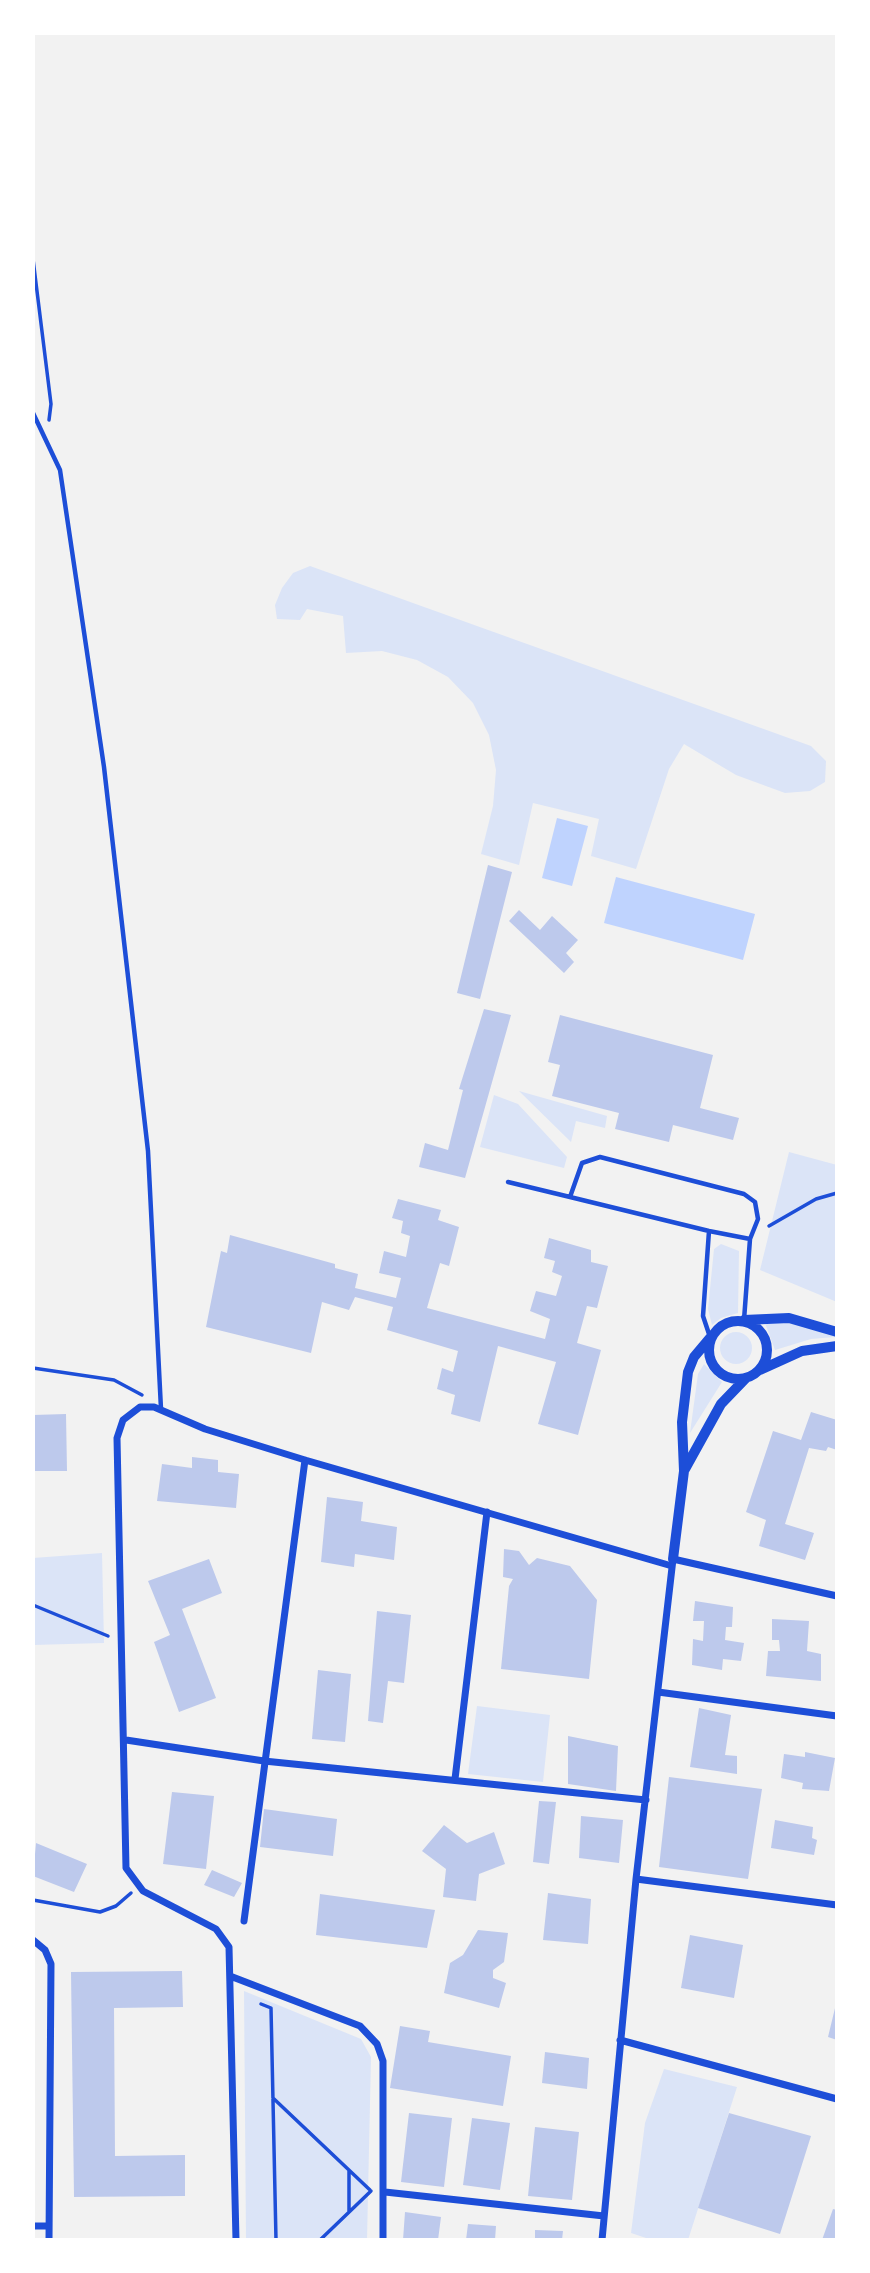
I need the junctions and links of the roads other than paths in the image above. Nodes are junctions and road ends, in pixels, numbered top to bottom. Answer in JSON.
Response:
{"nodes":[{"id":1,"x":33,"y":413,"type":"edge"},
{"id":2,"x":508,"y":1182,"type":"dead end"},
{"id":3,"x":570,"y":1197,"type":"junction"},
{"id":4,"x":709,"y":1231,"type":"junction"},
{"id":5,"x":750,"y":1239,"type":"junction"},
{"id":6,"x":744,"y":1321,"type":"junction"},
{"id":7,"x":837,"y":1332,"type":"edge"},
{"id":8,"x":710,"y":1338,"type":"junction"},
{"id":9,"x":837,"y":1346,"type":"edge"},
{"id":10,"x":755,"y":1373,"type":"junction"},
{"id":11,"x":161,"y":1409,"type":"junction"},
{"id":12,"x":305,"y":1460,"type":"junction"},
{"id":13,"x":684,"y":1471,"type":"junction"},
{"id":14,"x":487,"y":1512,"type":"junction"},
{"id":15,"x":672,"y":1562,"type":"junction"},
{"id":16,"x":837,"y":1596,"type":"edge"},
{"id":17,"x":658,"y":1692,"type":"junction"},
{"id":18,"x":837,"y":1716,"type":"edge"},
{"id":19,"x":126,"y":1740,"type":"junction"},
{"id":20,"x":264,"y":1761,"type":"junction"},
{"id":21,"x":455,"y":1779,"type":"junction"},
{"id":22,"x":646,"y":1800,"type":"junction"},
{"id":23,"x":636,"y":1879,"type":"junction"},
{"id":24,"x":837,"y":1905,"type":"edge"},
{"id":25,"x":244,"y":1921,"type":"dead end"},
{"id":26,"x":33,"y":1940,"type":"edge"},
{"id":27,"x":230,"y":1976,"type":"junction"},
{"id":28,"x":620,"y":2040,"type":"junction"},
{"id":29,"x":837,"y":2099,"type":"edge"},
{"id":30,"x":385,"y":2192,"type":"junction"},
{"id":31,"x":604,"y":2216,"type":"junction"},
{"id":32,"x":33,"y":2226,"type":"edge"},
{"id":33,"x":48,"y":2226,"type":"junction"},
{"id":34,"x":49,"y":2240,"type":"edge"},
{"id":35,"x":236,"y":2240,"type":"edge"},
{"id":36,"x":383,"y":2240,"type":"edge"},
{"id":37,"x":602,"y":2240,"type":"edge"}],
"edges":[{"from":1,"to":11,"type":"lane"},
{"from":2,"to":3,"type":"lane"},
{"from":3,"to":4,"type":"lane"},
{"from":3,"to":5,"type":"lane"},
{"from":4,"to":5,"type":"lane"},
{"from":4,"to":8,"type":"lane"},
{"from":5,"to":6,"type":"lane"},
{"from":6,"to":7,"type":"street"},
{"from":6,"to":8,"type":"street"},
{"from":6,"to":10,"type":"street"},
{"from":8,"to":10,"type":"street"},
{"from":8,"to":13,"type":"street"},
{"from":9,"to":10,"type":"street"},
{"from":10,"to":13,"type":"street"},
{"from":11,"to":12,"type":"street"},
{"from":11,"to":19,"type":"street"},
{"from":12,"to":14,"type":"street"},
{"from":12,"to":20,"type":"street"},
{"from":13,"to":15,"type":"street"},
{"from":14,"to":15,"type":"street"},
{"from":14,"to":21,"type":"street"},
{"from":15,"to":16,"type":"street"},
{"from":15,"to":17,"type":"street"},
{"from":17,"to":18,"type":"street"},
{"from":17,"to":22,"type":"street"},
{"from":19,"to":20,"type":"street"},
{"from":19,"to":27,"type":"street"},
{"from":20,"to":21,"type":"street"},
{"from":20,"to":25,"type":"street"},
{"from":21,"to":22,"type":"street"},
{"from":22,"to":23,"type":"street"},
{"from":23,"to":24,"type":"street"},
{"from":23,"to":28,"type":"street"},
{"from":26,"to":33,"type":"street"},
{"from":27,"to":30,"type":"street"},
{"from":27,"to":35,"type":"street"},
{"from":28,"to":29,"type":"street"},
{"from":28,"to":31,"type":"street"},
{"from":30,"to":31,"type":"street"},
{"from":30,"to":36,"type":"street"},
{"from":31,"to":37,"type":"street"},
{"from":32,"to":33,"type":"street"},
{"from":33,"to":34,"type":"street"}]}
